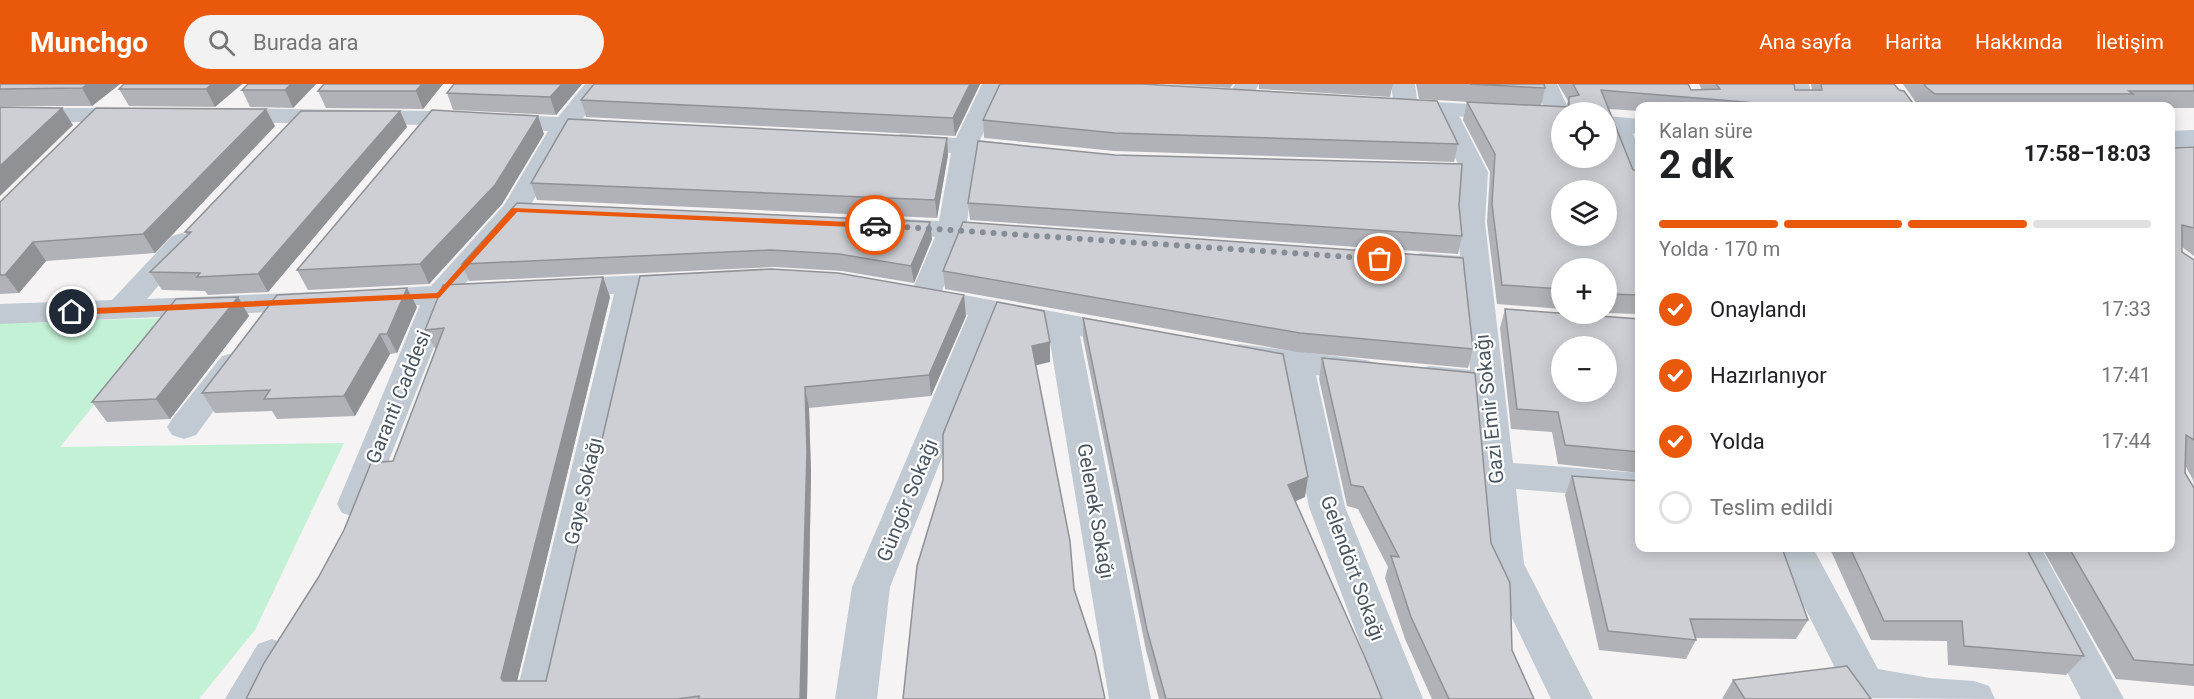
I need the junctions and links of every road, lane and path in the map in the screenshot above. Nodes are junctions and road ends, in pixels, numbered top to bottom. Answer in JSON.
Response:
{"nodes":[{"id":1,"x":598,"y":84,"type":"edge"},
{"id":2,"x":994,"y":84,"type":"edge"},
{"id":3,"x":1545,"y":84,"type":"edge"},
{"id":4,"x":1797,"y":84,"type":"edge"},
{"id":5,"x":129,"y":91,"type":"edge"},
{"id":6,"x":250,"y":92,"type":"edge"},
{"id":7,"x":324,"y":92,"type":"edge"},
{"id":8,"x":451,"y":92,"type":"edge"},
{"id":9,"x":1405,"y":96,"type":"edge"},
{"id":10,"x":1554,"y":102,"type":"edge"},
{"id":11,"x":1800,"y":102,"type":"edge"},
{"id":12,"x":1371,"y":105,"type":"edge"},
{"id":13,"x":1444,"y":110,"type":"junction"},
{"id":14,"x":0,"y":115,"type":"edge"},
{"id":15,"x":100,"y":115,"type":"junction"},
{"id":16,"x":157,"y":115,"type":"edge"},
{"id":17,"x":299,"y":115,"type":"junction"},
{"id":18,"x":1551,"y":115,"type":"edge"},
{"id":19,"x":429,"y":118,"type":"junction"},
{"id":20,"x":1621,"y":124,"type":"edge"},
{"id":21,"x":564,"y":125,"type":"junction"},
{"id":22,"x":635,"y":128,"type":"edge"},
{"id":23,"x":75,"y":140,"type":"edge"},
{"id":24,"x":276,"y":141,"type":"edge"},
{"id":25,"x":882,"y":141,"type":"edge"},
{"id":26,"x":406,"y":145,"type":"edge"},
{"id":27,"x":965,"y":146,"type":"junction"},
{"id":28,"x":1046,"y":154,"type":"edge"},
{"id":29,"x":1635,"y":167,"type":"edge"},
{"id":30,"x":1391,"y":170,"type":"edge"},
{"id":31,"x":1475,"y":172,"type":"junction"},
{"id":32,"x":515,"y":209,"type":"junction"},
{"id":33,"x":550,"y":211,"type":"edge"},
{"id":34,"x":858,"y":225,"type":"edge"},
{"id":35,"x":198,"y":226,"type":"edge"},
{"id":36,"x":952,"y":229,"type":"junction"},
{"id":37,"x":1035,"y":235,"type":"edge"},
{"id":38,"x":1392,"y":260,"type":"edge"},
{"id":39,"x":1475,"y":266,"type":"junction"},
{"id":40,"x":302,"y":274,"type":"edge"},
{"id":41,"x":715,"y":280,"type":"edge"},
{"id":42,"x":631,"y":284,"type":"junction"},
{"id":43,"x":894,"y":291,"type":"edge"},
{"id":44,"x":439,"y":295,"type":"junction"},
{"id":45,"x":925,"y":297,"type":"junction"},
{"id":46,"x":279,"y":302,"type":"junction"},
{"id":47,"x":986,"y":309,"type":"junction"},
{"id":48,"x":119,"y":311,"type":"junction"},
{"id":49,"x":0,"y":314,"type":"edge"},
{"id":50,"x":1480,"y":315,"type":"junction"},
{"id":51,"x":1514,"y":318,"type":"edge"},
{"id":52,"x":1062,"y":323,"type":"junction"},
{"id":53,"x":1158,"y":340,"type":"edge"},
{"id":54,"x":1216,"y":350,"type":"edge"},
{"id":55,"x":1297,"y":364,"type":"junction"},
{"id":56,"x":1487,"y":383,"type":"junction"},
{"id":57,"x":184,"y":427,"type":"dead end"},
{"id":58,"x":1496,"y":475,"type":"junction"},
{"id":59,"x":1635,"y":486,"type":"edge"},
{"id":60,"x":345,"y":528,"type":"edge"},
{"id":61,"x":1796,"y":552,"type":"edge"},
{"id":62,"x":2024,"y":552,"type":"edge"},
{"id":63,"x":288,"y":630,"type":"edge"},
{"id":64,"x":1931,"y":697,"type":"edge"},
{"id":65,"x":246,"y":699,"type":"edge"},
{"id":66,"x":536,"y":699,"type":"edge"},
{"id":67,"x":856,"y":699,"type":"edge"},
{"id":68,"x":1131,"y":699,"type":"edge"},
{"id":69,"x":1402,"y":699,"type":"edge"},
{"id":70,"x":1572,"y":699,"type":"edge"},
{"id":71,"x":1974,"y":699,"type":"edge"},
{"id":72,"x":2103,"y":699,"type":"edge"}],
"edges":[{"from":1,"to":21,"type":"street","name":"Garanti Caddesi"},
{"from":2,"to":27,"type":"street"},
{"from":3,"to":10,"type":"street"},
{"from":4,"to":11,"type":"street"},
{"from":5,"to":15,"type":"street"},
{"from":6,"to":17,"type":"street"},
{"from":7,"to":17,"type":"street"},
{"from":8,"to":19,"type":"street"},
{"from":9,"to":12,"type":"main road"},
{"from":9,"to":13,"type":"main road"},
{"from":13,"to":18,"type":"main road"},
{"from":13,"to":31,"type":"street"},
{"from":14,"to":15,"type":"street"},
{"from":15,"to":16,"type":"street"},
{"from":15,"to":23,"type":"street"},
{"from":17,"to":19,"type":"street"},
{"from":17,"to":24,"type":"street"},
{"from":19,"to":21,"type":"street"},
{"from":19,"to":26,"type":"street"},
{"from":20,"to":29,"type":"street"},
{"from":21,"to":22,"type":"street"},
{"from":21,"to":32,"type":"street","name":"Garanti Caddesi"},
{"from":25,"to":27,"type":"street"},
{"from":27,"to":28,"type":"street"},
{"from":27,"to":36,"type":"street"},
{"from":30,"to":31,"type":"street"},
{"from":31,"to":39,"type":"street","name":"Gazi Emir Sokağı"},
{"from":32,"to":33,"type":"street"},
{"from":32,"to":44,"type":"street","name":"Garanti Caddesi"},
{"from":34,"to":36,"type":"street"},
{"from":35,"to":48,"type":"street"},
{"from":36,"to":37,"type":"street"},
{"from":36,"to":45,"type":"street"},
{"from":38,"to":39,"type":"street"},
{"from":39,"to":50,"type":"street","name":"Gazi Emir Sokağı"},
{"from":40,"to":46,"type":"street"},
{"from":41,"to":42,"type":"street"},
{"from":42,"to":44,"type":"street"},
{"from":42,"to":66,"type":"street","name":"Gaye Sokağı"},
{"from":43,"to":45,"type":"street"},
{"from":44,"to":46,"type":"street"},
{"from":44,"to":60,"type":"street","name":"Garanti Caddesi"},
{"from":45,"to":47,"type":"street"},
{"from":46,"to":48,"type":"street"},
{"from":46,"to":57,"type":"street"},
{"from":47,"to":52,"type":"street"},
{"from":47,"to":67,"type":"street","name":"Güngör Sokağı"},
{"from":48,"to":49,"type":"street"},
{"from":50,"to":51,"type":"street"},
{"from":50,"to":56,"type":"street","name":"Gazi Emir Sokağı"},
{"from":52,"to":53,"type":"street"},
{"from":52,"to":68,"type":"street","name":"Gelenek Sokağı"},
{"from":54,"to":55,"type":"street"},
{"from":55,"to":56,"type":"street"},
{"from":55,"to":69,"type":"street","name":"Gelendört Sokağı"},
{"from":56,"to":58,"type":"street","name":"Gazi Emir Sokağı"},
{"from":58,"to":59,"type":"street"},
{"from":58,"to":70,"type":"street","name":"Gazi Emir Sokağı"},
{"from":61,"to":64,"type":"street"},
{"from":62,"to":72,"type":"street"},
{"from":63,"to":65,"type":"street"},
{"from":64,"to":71,"type":"street"}]}
